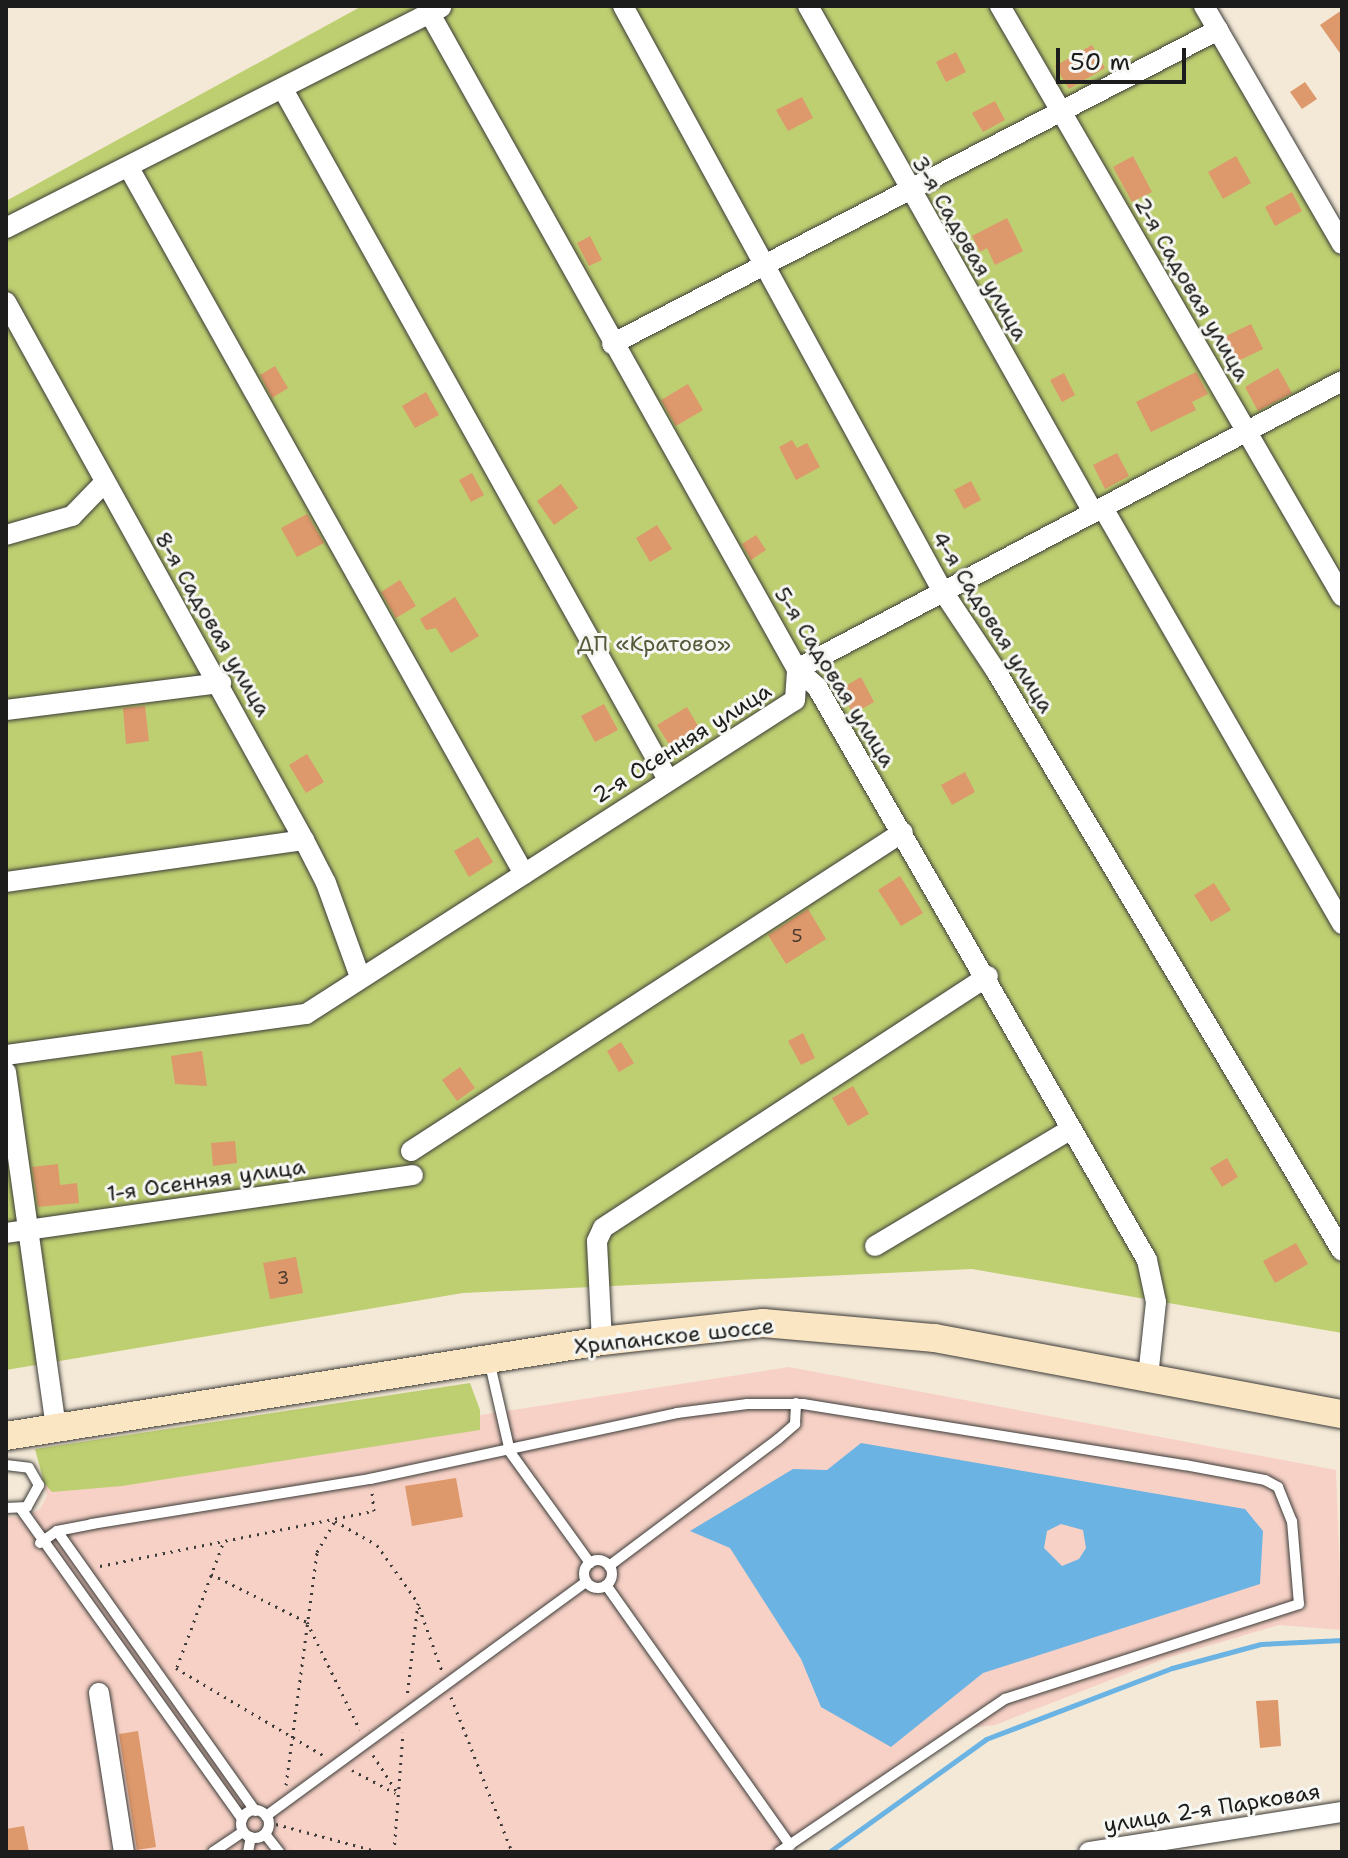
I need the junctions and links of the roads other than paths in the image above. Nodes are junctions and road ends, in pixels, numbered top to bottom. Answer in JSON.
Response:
{"nodes":[{"id":1,"x":623,"y":6,"type":"edge"},
{"id":2,"x":808,"y":6,"type":"edge"},
{"id":3,"x":1000,"y":6,"type":"edge"},
{"id":4,"x":1204,"y":6,"type":"edge"},
{"id":5,"x":436,"y":9,"type":"edge"},
{"id":6,"x":1218,"y":30,"type":"junction"},
{"id":7,"x":284,"y":91,"type":"junction"},
{"id":8,"x":1058,"y":109,"type":"junction"},
{"id":9,"x":129,"y":168,"type":"junction"},
{"id":10,"x":907,"y":187,"type":"junction"},
{"id":11,"x":6,"y":228,"type":"edge"},
{"id":12,"x":1342,"y":244,"type":"edge"},
{"id":13,"x":761,"y":265,"type":"junction"},
{"id":14,"x":6,"y":302,"type":"edge"},
{"id":15,"x":612,"y":344,"type":"junction"},
{"id":16,"x":1342,"y":381,"type":"edge"},
{"id":17,"x":1248,"y":432,"type":"junction"},
{"id":18,"x":104,"y":483,"type":"junction"},
{"id":19,"x":1098,"y":510,"type":"junction"},
{"id":20,"x":6,"y":535,"type":"edge"},
{"id":21,"x":942,"y":590,"type":"junction"},
{"id":22,"x":1342,"y":596,"type":"edge"},
{"id":23,"x":797,"y":669,"type":"junction"},
{"id":24,"x":221,"y":683,"type":"junction"},
{"id":25,"x":6,"y":710,"type":"edge"},
{"id":26,"x":667,"y":778,"type":"junction"},
{"id":27,"x":903,"y":832,"type":"junction"},
{"id":28,"x":304,"y":840,"type":"junction"},
{"id":29,"x":524,"y":874,"type":"junction"},
{"id":30,"x":6,"y":882,"type":"edge"},
{"id":31,"x":1342,"y":924,"type":"edge"},
{"id":32,"x":988,"y":976,"type":"junction"},
{"id":33,"x":360,"y":977,"type":"junction"},
{"id":34,"x":6,"y":1055,"type":"edge"},
{"id":35,"x":6,"y":1072,"type":"edge"},
{"id":36,"x":1071,"y":1129,"type":"junction"},
{"id":37,"x":411,"y":1151,"type":"dead end"},
{"id":38,"x":413,"y":1175,"type":"dead end"},
{"id":39,"x":28,"y":1230,"type":"junction"},
{"id":40,"x":6,"y":1233,"type":"edge"},
{"id":41,"x":875,"y":1246,"type":"dead end"},
{"id":42,"x":1342,"y":1251,"type":"edge"},
{"id":43,"x":602,"y":1341,"type":"junction"},
{"id":44,"x":489,"y":1358,"type":"junction"},
{"id":45,"x":1148,"y":1377,"type":"junction"},
{"id":46,"x":796,"y":1403,"type":"junction"},
{"id":47,"x":1342,"y":1414,"type":"edge"},
{"id":48,"x":56,"y":1428,"type":"junction"},
{"id":49,"x":6,"y":1445,"type":"edge"},
{"id":50,"x":510,"y":1452,"type":"junction"},
{"id":51,"x":8,"y":1455,"type":"edge"},
{"id":52,"x":6,"y":1508,"type":"edge"},
{"id":53,"x":21,"y":1509,"type":"junction"},
{"id":54,"x":57,"y":1531,"type":"junction"},
{"id":55,"x":40,"y":1543,"type":"junction"},
{"id":56,"x":590,"y":1563,"type":"junction"},
{"id":57,"x":609,"y":1566,"type":"junction"},
{"id":58,"x":586,"y":1582,"type":"junction"},
{"id":59,"x":606,"y":1585,"type":"junction"},
{"id":60,"x":99,"y":1693,"type":"dead end"},
{"id":61,"x":255,"y":1811,"type":"junction"},
{"id":62,"x":1342,"y":1812,"type":"edge"},
{"id":63,"x":242,"y":1819,"type":"junction"},
{"id":64,"x":267,"y":1824,"type":"junction"},
{"id":65,"x":247,"y":1834,"type":"junction"},
{"id":66,"x":790,"y":1845,"type":"junction"},
{"id":67,"x":124,"y":1852,"type":"edge"},
{"id":68,"x":213,"y":1852,"type":"edge"},
{"id":69,"x":248,"y":1852,"type":"edge"},
{"id":70,"x":279,"y":1852,"type":"edge"},
{"id":71,"x":779,"y":1852,"type":"edge"},
{"id":72,"x":1089,"y":1852,"type":"edge"}],
"edges":[{"from":1,"to":13,"type":"street","name":"4-я Садовая улица"},
{"from":2,"to":10,"type":"street","name":"3-я Садовая улица"},
{"from":3,"to":8,"type":"street","name":"2-я Садовая улица"},
{"from":4,"to":6,"type":"street"},
{"from":5,"to":7,"type":"street"},
{"from":5,"to":15,"type":"street","name":"5-я Садовая улица"},
{"from":6,"to":8,"type":"street"},
{"from":6,"to":12,"type":"street"},
{"from":7,"to":9,"type":"street"},
{"from":7,"to":26,"type":"street"},
{"from":8,"to":10,"type":"street"},
{"from":8,"to":17,"type":"street","name":"2-я Садовая улица"},
{"from":9,"to":11,"type":"street"},
{"from":9,"to":29,"type":"street"},
{"from":10,"to":13,"type":"street"},
{"from":10,"to":19,"type":"street","name":"3-я Садовая улица"},
{"from":13,"to":15,"type":"street"},
{"from":13,"to":21,"type":"street","name":"4-я Садовая улица"},
{"from":14,"to":18,"type":"street","name":"8-я Садовая улица"},
{"from":15,"to":23,"type":"street","name":"5-я Садовая улица"},
{"from":16,"to":17,"type":"street"},
{"from":17,"to":19,"type":"street"},
{"from":17,"to":22,"type":"street","name":"2-я Садовая улица"},
{"from":18,"to":20,"type":"street"},
{"from":18,"to":24,"type":"street","name":"8-я Садовая улица"},
{"from":19,"to":21,"type":"street"},
{"from":19,"to":31,"type":"street","name":"3-я Садовая улица"},
{"from":21,"to":23,"type":"street"},
{"from":21,"to":42,"type":"street","name":"4-я Садовая улица"},
{"from":23,"to":26,"type":"street","name":"2-я Осенняя улица"},
{"from":23,"to":27,"type":"street","name":"5-я Садовая улица"},
{"from":24,"to":25,"type":"street"},
{"from":24,"to":28,"type":"street","name":"8-я Садовая улица"},
{"from":26,"to":29,"type":"street","name":"2-я Осенняя улица"},
{"from":27,"to":32,"type":"street","name":"5-я Садовая улица"},
{"from":27,"to":37,"type":"street"},
{"from":28,"to":30,"type":"street"},
{"from":28,"to":33,"type":"street","name":"8-я Садовая улица"},
{"from":29,"to":33,"type":"street","name":"2-я Осенняя улица"},
{"from":32,"to":36,"type":"street","name":"5-я Садовая улица"},
{"from":32,"to":43,"type":"street"},
{"from":33,"to":34,"type":"street","name":"2-я Осенняя улица"},
{"from":35,"to":39,"type":"street"},
{"from":36,"to":41,"type":"street"},
{"from":36,"to":45,"type":"street","name":"5-я Садовая улица"},
{"from":38,"to":39,"type":"street","name":"1-я Осенняя улица"},
{"from":39,"to":40,"type":"street","name":"1-я Осенняя улица"},
{"from":39,"to":48,"type":"street"},
{"from":43,"to":44,"type":"main road","name":"Хрипанское шоссе"},
{"from":43,"to":45,"type":"main road","name":"Хрипанское шоссе"},
{"from":44,"to":48,"type":"main road","name":"Хрипанское шоссе"},
{"from":44,"to":50,"type":"lane"},
{"from":45,"to":47,"type":"main road","name":"Хрипанское шоссе"},
{"from":46,"to":50,"type":"lane"},
{"from":46,"to":57,"type":"lane"},
{"from":46,"to":66,"type":"lane"},
{"from":48,"to":51,"type":"main road","name":"Хрипанское шоссе"},
{"from":49,"to":51,"type":"lane"},
{"from":50,"to":54,"type":"lane"},
{"from":50,"to":56,"type":"lane"},
{"from":51,"to":53,"type":"lane"},
{"from":52,"to":53,"type":"lane"},
{"from":53,"to":55,"type":"lane"},
{"from":54,"to":55,"type":"lane"},
{"from":54,"to":61,"type":"lane"},
{"from":55,"to":63,"type":"lane"},
{"from":56,"to":57,"type":"lane"},
{"from":56,"to":58,"type":"lane"},
{"from":57,"to":59,"type":"lane"},
{"from":58,"to":59,"type":"lane"},
{"from":58,"to":64,"type":"lane"},
{"from":59,"to":66,"type":"lane"},
{"from":60,"to":67,"type":"street"},
{"from":61,"to":63,"type":"lane"},
{"from":61,"to":64,"type":"lane"},
{"from":62,"to":72,"type":"street","name":"улица 2-я Парковая"},
{"from":63,"to":65,"type":"lane"},
{"from":64,"to":65,"type":"lane"},
{"from":64,"to":70,"type":"lane"},
{"from":65,"to":68,"type":"lane"},
{"from":65,"to":69,"type":"lane"},
{"from":66,"to":71,"type":"lane"}]}
